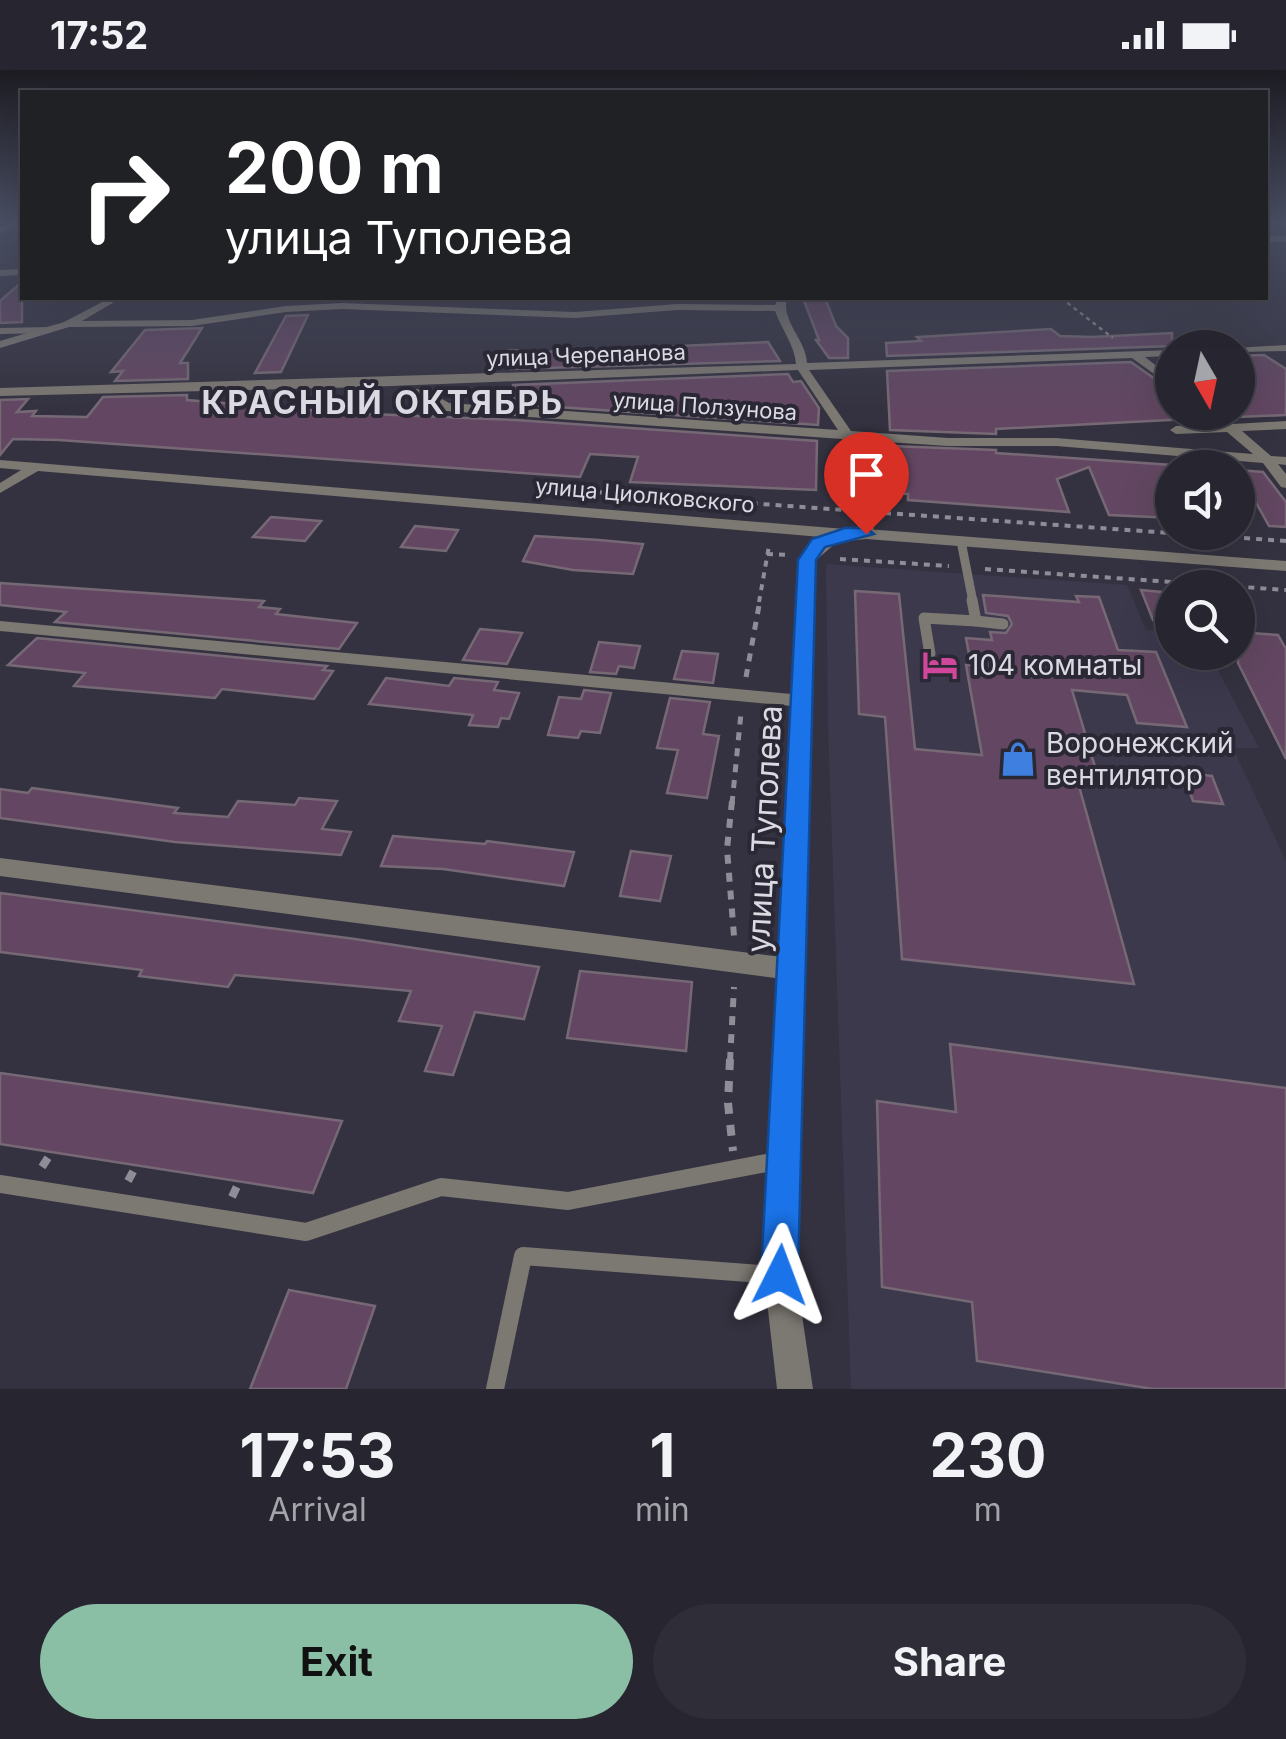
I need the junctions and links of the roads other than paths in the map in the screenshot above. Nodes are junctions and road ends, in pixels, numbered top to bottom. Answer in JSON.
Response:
{"nodes":[{"id":1,"x":112,"y":300,"type":"edge"},
{"id":2,"x":781,"y":303,"type":"edge"},
{"id":3,"x":68,"y":324,"type":"junction"},
{"id":4,"x":0,"y":330,"type":"edge"},
{"id":5,"x":48,"y":330,"type":"junction"},
{"id":6,"x":0,"y":345,"type":"edge"},
{"id":7,"x":1286,"y":348,"type":"edge"},
{"id":8,"x":1255,"y":349,"type":"edge"},
{"id":9,"x":1155,"y":354,"type":"edge"},
{"id":10,"x":1136,"y":356,"type":"junction"},
{"id":11,"x":802,"y":368,"type":"junction"},
{"id":12,"x":1155,"y":370,"type":"edge"},
{"id":13,"x":366,"y":383,"type":"junction"},
{"id":14,"x":0,"y":392,"type":"edge"},
{"id":15,"x":1286,"y":425,"type":"edge"},
{"id":16,"x":1255,"y":426,"type":"edge"},
{"id":17,"x":1234,"y":430,"type":"edge"},
{"id":18,"x":848,"y":436,"type":"junction"},
{"id":19,"x":1267,"y":460,"type":"junction"},
{"id":20,"x":1286,"y":461,"type":"edge"},
{"id":21,"x":0,"y":464,"type":"edge"},
{"id":22,"x":35,"y":468,"type":"junction"},
{"id":23,"x":1286,"y":484,"type":"edge"},
{"id":24,"x":0,"y":490,"type":"edge"},
{"id":25,"x":855,"y":534,"type":"junction"},
{"id":26,"x":961,"y":541,"type":"junction"},
{"id":27,"x":1286,"y":566,"type":"edge"},
{"id":28,"x":976,"y":621,"type":"junction"},
{"id":29,"x":1003,"y":624,"type":"dead end"},
{"id":30,"x":0,"y":626,"type":"edge"},
{"id":31,"x":930,"y":654,"type":"dead end"},
{"id":32,"x":802,"y":700,"type":"junction"},
{"id":33,"x":0,"y":867,"type":"edge"},
{"id":34,"x":790,"y":969,"type":"junction"},
{"id":35,"x":786,"y":1159,"type":"junction"},
{"id":36,"x":0,"y":1184,"type":"edge"},
{"id":37,"x":780,"y":1275,"type":"junction"},
{"id":38,"x":495,"y":1389,"type":"edge"},
{"id":39,"x":794,"y":1389,"type":"edge"}],
"edges":[{"from":1,"to":3,"type":"street"},
{"from":2,"to":3,"type":"street"},
{"from":2,"to":11,"type":"street"},
{"from":3,"to":5,"type":"street"},
{"from":4,"to":5,"type":"lane"},
{"from":5,"to":6,"type":"street"},
{"from":7,"to":8,"type":"street"},
{"from":9,"to":10,"type":"street","name":"улица Черепанова"},
{"from":10,"to":11,"type":"street","name":"улица Черепанова"},
{"from":10,"to":12,"type":"street"},
{"from":11,"to":13,"type":"street","name":"улица Черепанова"},
{"from":11,"to":18,"type":"street"},
{"from":13,"to":14,"type":"street","name":"улица Черепанова"},
{"from":13,"to":18,"type":"street","name":"улица Ползунова"},
{"from":15,"to":16,"type":"street"},
{"from":17,"to":19,"type":"street"},
{"from":18,"to":19,"type":"street","name":"улица Ползунова"},
{"from":18,"to":25,"type":"street"},
{"from":19,"to":20,"type":"street","name":"улица Ползунова"},
{"from":19,"to":23,"type":"street"},
{"from":21,"to":22,"type":"street","name":"улица Циолковского"},
{"from":22,"to":24,"type":"street"},
{"from":22,"to":25,"type":"street","name":"улица Циолковского"},
{"from":25,"to":26,"type":"street","name":"улица Циолковского"},
{"from":25,"to":32,"type":"street","name":"улица Туполева"},
{"from":26,"to":27,"type":"street","name":"улица Циолковского"},
{"from":26,"to":28,"type":"lane"},
{"from":28,"to":29,"type":"lane"},
{"from":28,"to":31,"type":"lane"},
{"from":30,"to":32,"type":"street"},
{"from":32,"to":34,"type":"street","name":"улица Туполева"},
{"from":33,"to":34,"type":"street"},
{"from":34,"to":35,"type":"street","name":"улица Туполева"},
{"from":35,"to":36,"type":"lane"},
{"from":35,"to":37,"type":"street","name":"улица Туполева"},
{"from":37,"to":38,"type":"lane"},
{"from":37,"to":39,"type":"street","name":"улица Туполева"}]}
